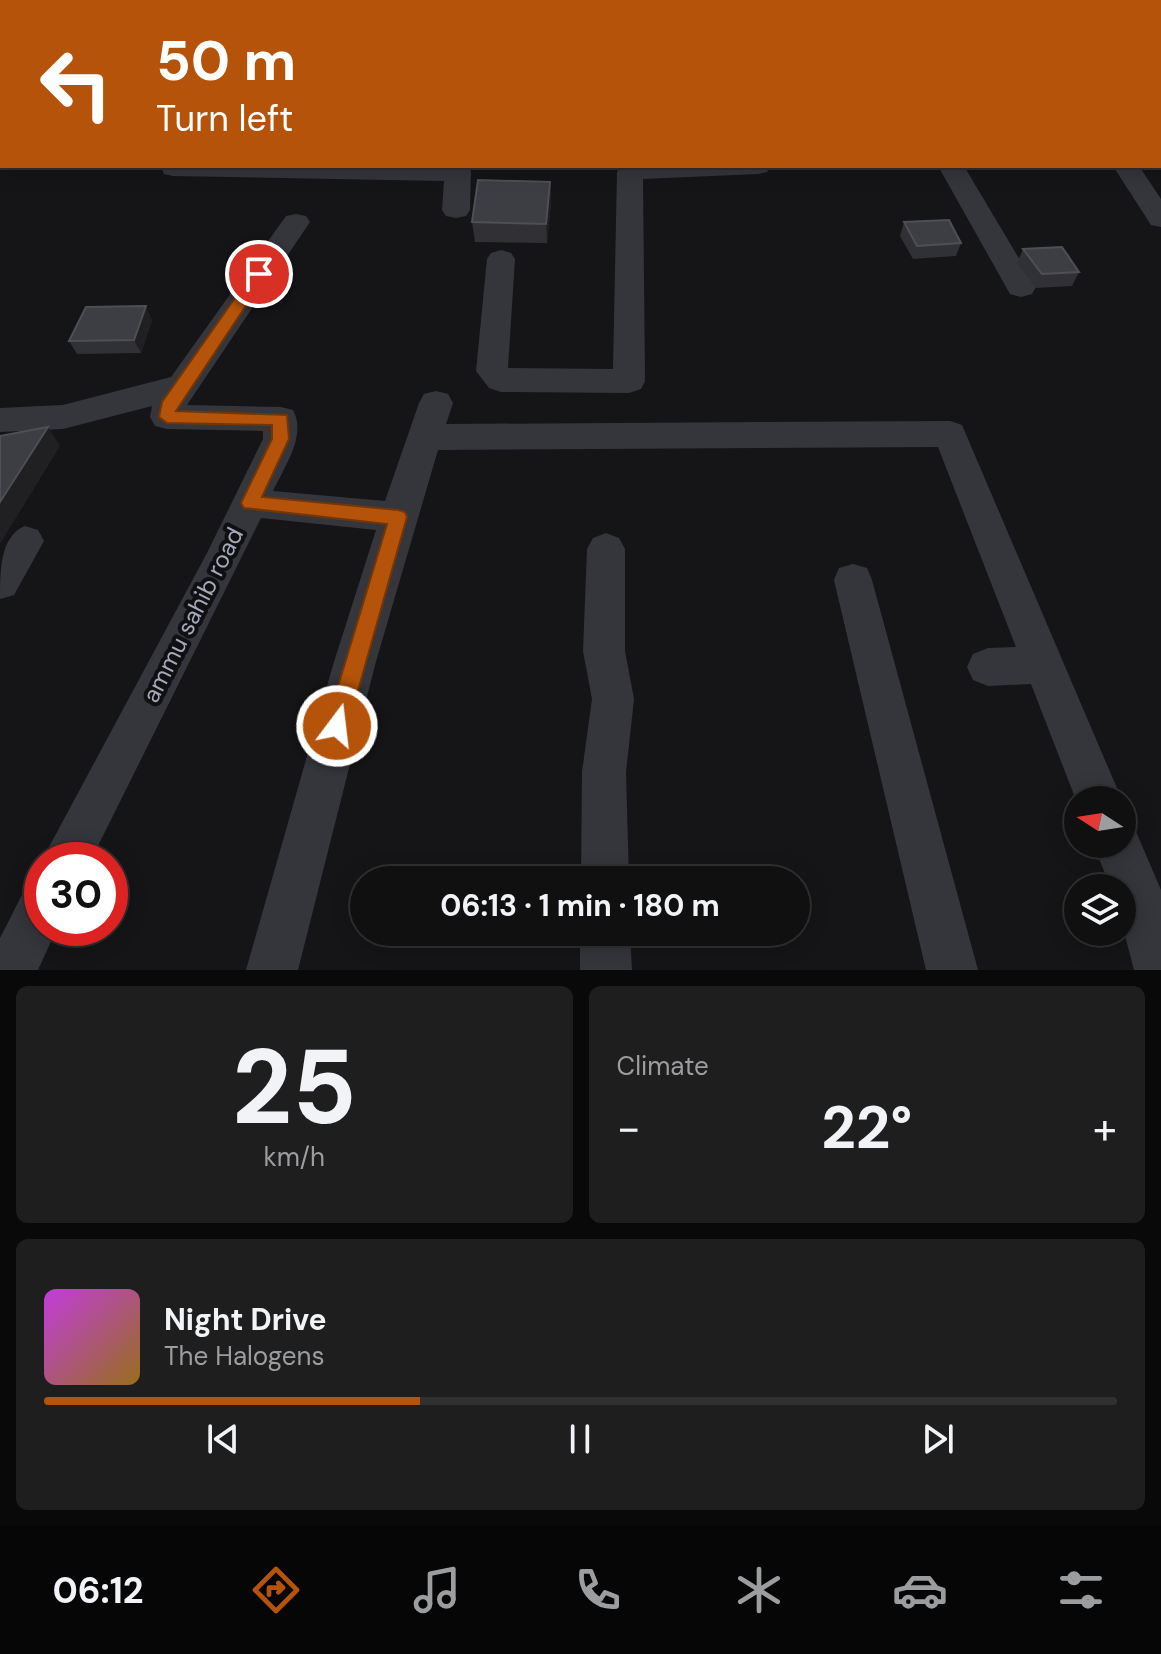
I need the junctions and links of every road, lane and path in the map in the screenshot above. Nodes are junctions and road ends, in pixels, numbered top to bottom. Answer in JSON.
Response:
{"nodes":[{"id":1,"x":173,"y":168,"type":"dead end"},
{"id":2,"x":715,"y":168,"type":"edge"},
{"id":3,"x":952,"y":168,"type":"edge"},
{"id":4,"x":1127,"y":168,"type":"edge"},
{"id":5,"x":458,"y":170,"type":"edge"},
{"id":6,"x":456,"y":210,"type":"dead end"},
{"id":7,"x":1161,"y":219,"type":"edge"},
{"id":8,"x":296,"y":222,"type":"dead end"},
{"id":9,"x":501,"y":259,"type":"dead end"},
{"id":10,"x":1021,"y":287,"type":"dead end"},
{"id":11,"x":182,"y":386,"type":"junction"},
{"id":12,"x":0,"y":420,"type":"edge"},
{"id":13,"x":250,"y":503,"type":"junction"},
{"id":14,"x":398,"y":517,"type":"junction"},
{"id":15,"x":25,"y":541,"type":"dead end"},
{"id":16,"x":606,"y":549,"type":"dead end"},
{"id":17,"x":853,"y":580,"type":"dead end"},
{"id":18,"x":0,"y":583,"type":"edge"},
{"id":19,"x":1044,"y":665,"type":"junction"},
{"id":20,"x":988,"y":667,"type":"dead end"},
{"id":21,"x":1093,"y":786,"type":"edge"},
{"id":22,"x":75,"y":842,"type":"edge"},
{"id":23,"x":1123,"y":858,"type":"edge"},
{"id":24,"x":605,"y":866,"type":"edge"},
{"id":25,"x":24,"y":943,"type":"edge"},
{"id":26,"x":605,"y":946,"type":"edge"},
{"id":27,"x":11,"y":970,"type":"edge"},
{"id":28,"x":272,"y":970,"type":"edge"},
{"id":29,"x":606,"y":970,"type":"edge"},
{"id":30,"x":952,"y":970,"type":"edge"},
{"id":31,"x":1160,"y":970,"type":"edge"}],
"edges":[{"from":1,"to":5,"type":"street"},
{"from":2,"to":9,"type":"street"},
{"from":3,"to":10,"type":"street"},
{"from":4,"to":7,"type":"street"},
{"from":5,"to":6,"type":"street"},
{"from":8,"to":11,"type":"street","name":"ammu sahib road"},
{"from":11,"to":12,"type":"street"},
{"from":11,"to":13,"type":"street","name":"ammu sahib road"},
{"from":13,"to":14,"type":"street"},
{"from":13,"to":22,"type":"street","name":"ammu sahib road"},
{"from":14,"to":19,"type":"street"},
{"from":14,"to":28,"type":"street"},
{"from":15,"to":18,"type":"street"},
{"from":16,"to":24,"type":"street"},
{"from":17,"to":30,"type":"street"},
{"from":19,"to":20,"type":"street"},
{"from":19,"to":21,"type":"street"},
{"from":23,"to":31,"type":"street"},
{"from":25,"to":27,"type":"street"},
{"from":26,"to":29,"type":"street"}]}
